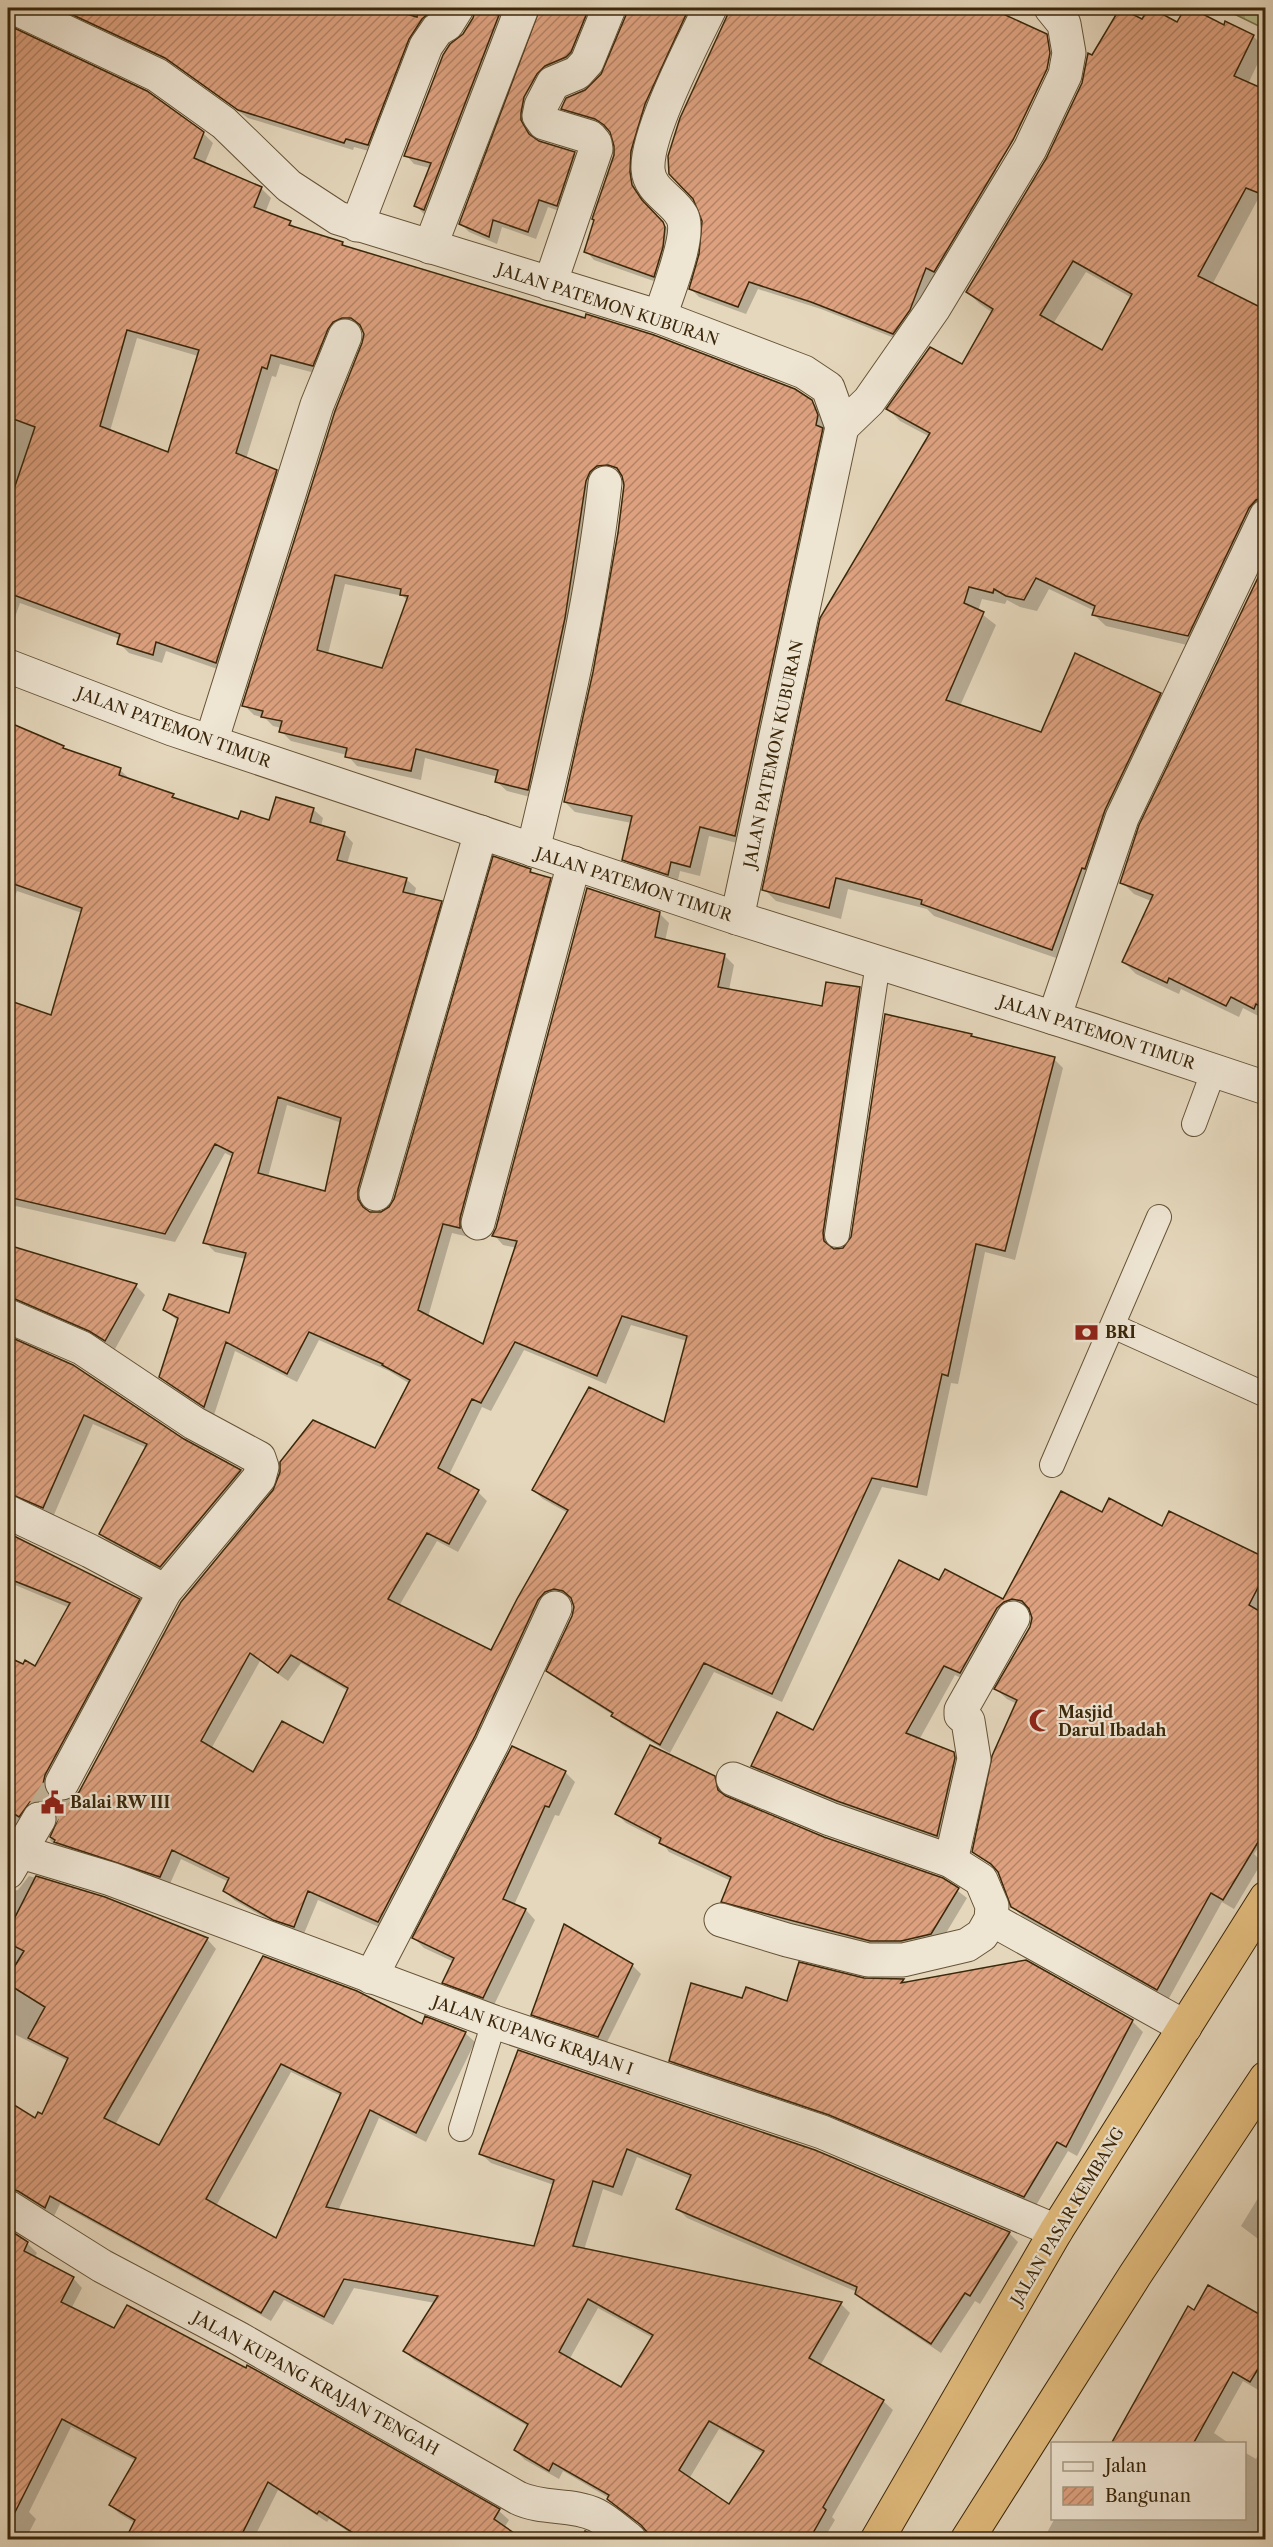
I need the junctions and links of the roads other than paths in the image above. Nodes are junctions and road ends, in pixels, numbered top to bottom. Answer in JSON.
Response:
{"nodes":[{"id":1,"x":15,"y":8,"type":"edge"},
{"id":2,"x":457,"y":8,"type":"edge"},
{"id":3,"x":522,"y":8,"type":"edge"},
{"id":4,"x":609,"y":8,"type":"edge"},
{"id":5,"x":710,"y":8,"type":"edge"},
{"id":6,"x":1052,"y":8,"type":"edge"},
{"id":7,"x":357,"y":225,"type":"junction"},
{"id":8,"x":430,"y":247,"type":"junction"},
{"id":9,"x":550,"y":284,"type":"junction"},
{"id":10,"x":660,"y":317,"type":"junction"},
{"id":11,"x":345,"y":336,"type":"dead end"},
{"id":12,"x":842,"y":427,"type":"junction"},
{"id":13,"x":605,"y":483,"type":"dead end"},
{"id":14,"x":1266,"y":516,"type":"edge"},
{"id":15,"x":8,"y":666,"type":"edge"},
{"id":16,"x":211,"y":742,"type":"junction"},
{"id":17,"x":481,"y":832,"type":"junction"},
{"id":18,"x":533,"y":850,"type":"junction"},
{"id":19,"x":574,"y":864,"type":"junction"},
{"id":20,"x":738,"y":918,"type":"junction"},
{"id":21,"x":878,"y":963,"type":"junction"},
{"id":22,"x":1054,"y":1018,"type":"junction"},
{"id":23,"x":1214,"y":1070,"type":"junction"},
{"id":24,"x":1266,"y":1088,"type":"edge"},
{"id":25,"x":1194,"y":1124,"type":"dead end"},
{"id":26,"x":376,"y":1194,"type":"dead end"},
{"id":27,"x":1159,"y":1216,"type":"dead end"},
{"id":28,"x":478,"y":1223,"type":"dead end"},
{"id":29,"x":837,"y":1235,"type":"dead end"},
{"id":30,"x":8,"y":1316,"type":"edge"},
{"id":31,"x":1113,"y":1326,"type":"junction"},
{"id":32,"x":1266,"y":1395,"type":"edge"},
{"id":33,"x":1052,"y":1466,"type":"dead end"},
{"id":34,"x":8,"y":1512,"type":"edge"},
{"id":35,"x":165,"y":1591,"type":"junction"},
{"id":36,"x":555,"y":1608,"type":"dead end"},
{"id":37,"x":1013,"y":1618,"type":"dead end"},
{"id":38,"x":733,"y":1779,"type":"dead end"},
{"id":39,"x":62,"y":1783,"type":"tunnel mouth"},
{"id":40,"x":39,"y":1819,"type":"tunnel mouth"},
{"id":41,"x":12,"y":1858,"type":"edge"},
{"id":42,"x":951,"y":1861,"type":"junction"},
{"id":43,"x":1266,"y":1898,"type":"edge"},
{"id":44,"x":991,"y":1919,"type":"junction"},
{"id":45,"x":721,"y":1920,"type":"dead end"},
{"id":46,"x":371,"y":1977,"type":"junction"},
{"id":47,"x":494,"y":2022,"type":"junction"},
{"id":48,"x":1185,"y":2027,"type":"junction"},
{"id":49,"x":1266,"y":2078,"type":"edge"},
{"id":50,"x":461,"y":2129,"type":"dead end"},
{"id":51,"x":8,"y":2207,"type":"edge"},
{"id":52,"x":1056,"y":2231,"type":"junction"},
{"id":53,"x":630,"y":2540,"type":"edge"},
{"id":54,"x":878,"y":2540,"type":"edge"},
{"id":55,"x":968,"y":2540,"type":"edge"}],
"edges":[{"from":1,"to":7,"type":"street","name":"JALAN PATEMON KUBURAN"},
{"from":2,"to":7,"type":"street"},
{"from":3,"to":8,"type":"street"},
{"from":4,"to":9,"type":"street"},
{"from":5,"to":10,"type":"street"},
{"from":6,"to":12,"type":"street"},
{"from":7,"to":8,"type":"street","name":"JALAN PATEMON KUBURAN"},
{"from":8,"to":9,"type":"street","name":"JALAN PATEMON KUBURAN"},
{"from":9,"to":10,"type":"street","name":"JALAN PATEMON KUBURAN"},
{"from":10,"to":12,"type":"street","name":"JALAN PATEMON KUBURAN"},
{"from":11,"to":16,"type":"street"},
{"from":12,"to":20,"type":"street","name":"JALAN PATEMON KUBURAN"},
{"from":13,"to":18,"type":"street"},
{"from":14,"to":22,"type":"street"},
{"from":15,"to":16,"type":"street","name":"JALAN PATEMON TIMUR"},
{"from":16,"to":17,"type":"street","name":"JALAN PATEMON TIMUR"},
{"from":17,"to":18,"type":"street","name":"JALAN PATEMON TIMUR"},
{"from":17,"to":26,"type":"street"},
{"from":18,"to":19,"type":"street","name":"JALAN PATEMON TIMUR"},
{"from":19,"to":20,"type":"street","name":"JALAN PATEMON TIMUR"},
{"from":19,"to":28,"type":"street"},
{"from":20,"to":21,"type":"street","name":"JALAN PATEMON TIMUR"},
{"from":21,"to":22,"type":"street","name":"JALAN PATEMON TIMUR"},
{"from":21,"to":29,"type":"lane"},
{"from":22,"to":23,"type":"street","name":"JALAN PATEMON TIMUR"},
{"from":23,"to":24,"type":"street","name":"JALAN PATEMON TIMUR"},
{"from":23,"to":25,"type":"lane"},
{"from":27,"to":31,"type":"lane"},
{"from":30,"to":35,"type":"street"},
{"from":31,"to":32,"type":"lane"},
{"from":31,"to":33,"type":"lane"},
{"from":34,"to":35,"type":"street"},
{"from":35,"to":39,"type":"street"},
{"from":36,"to":46,"type":"street"},
{"from":37,"to":42,"type":"street"},
{"from":38,"to":42,"type":"street"},
{"from":40,"to":41,"type":"street"},
{"from":41,"to":46,"type":"street","name":"JALAN KUPANG KRAJAN I"},
{"from":42,"to":44,"type":"street"},
{"from":43,"to":48,"type":"highway","name":"JALAN PASAR KEMBANG"},
{"from":44,"to":45,"type":"street"},
{"from":44,"to":48,"type":"street"},
{"from":46,"to":47,"type":"street","name":"JALAN KUPANG KRAJAN I"},
{"from":47,"to":50,"type":"lane"},
{"from":47,"to":52,"type":"street","name":"JALAN KUPANG KRAJAN I"},
{"from":48,"to":52,"type":"highway","name":"JALAN PASAR KEMBANG"},
{"from":49,"to":55,"type":"highway"},
{"from":51,"to":53,"type":"street","name":"JALAN KUPANG KRAJAN TENGAH"},
{"from":52,"to":54,"type":"highway","name":"JALAN PASAR KEMBANG"}]}
